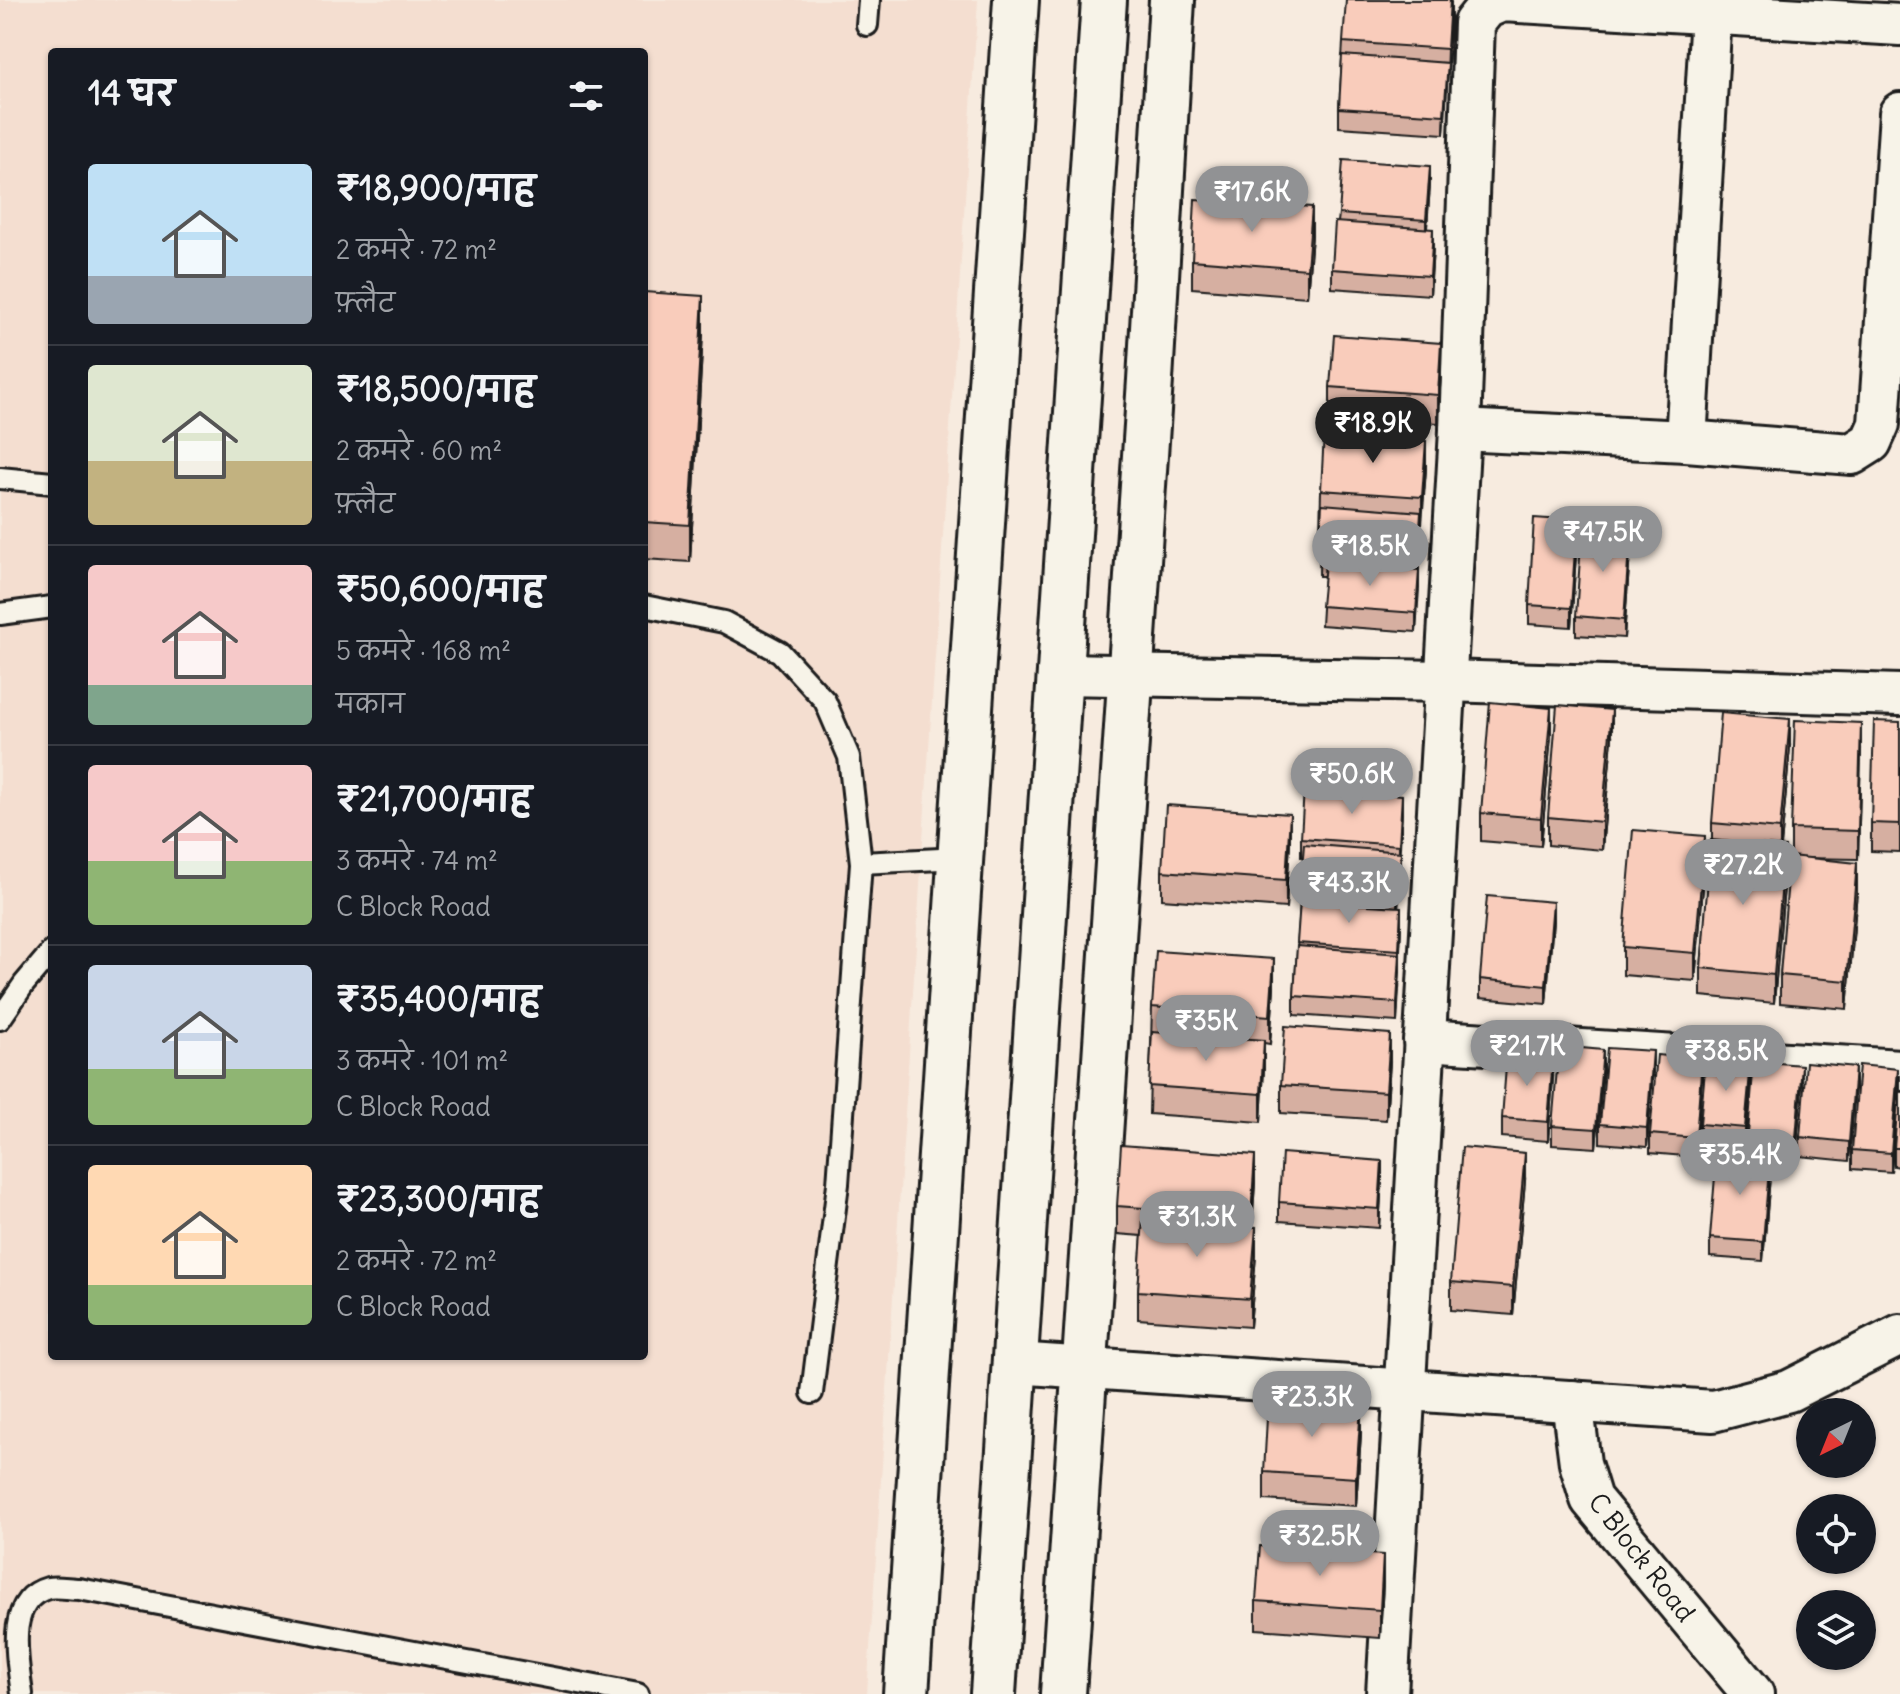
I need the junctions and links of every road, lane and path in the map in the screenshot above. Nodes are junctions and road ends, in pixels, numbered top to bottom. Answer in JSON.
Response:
{"nodes":[{"id":1,"x":869,"y":0,"type":"edge"},
{"id":2,"x":1016,"y":0,"type":"edge"},
{"id":3,"x":1104,"y":0,"type":"edge"},
{"id":4,"x":1172,"y":0,"type":"edge"},
{"id":5,"x":1711,"y":14,"type":"junction"},
{"id":6,"x":867,"y":25,"type":"dead end"},
{"id":7,"x":1900,"y":25,"type":"edge"},
{"id":8,"x":1900,"y":113,"type":"edge"},
{"id":9,"x":1460,"y":430,"type":"junction"},
{"id":10,"x":1686,"y":441,"type":"junction"},
{"id":11,"x":0,"y":478,"type":"edge"},
{"id":12,"x":48,"y":483,"type":"edge"},
{"id":13,"x":648,"y":607,"type":"edge"},
{"id":14,"x":48,"y":608,"type":"edge"},
{"id":15,"x":0,"y":614,"type":"edge"},
{"id":16,"x":1060,"y":674,"type":"junction"},
{"id":17,"x":1130,"y":677,"type":"junction"},
{"id":18,"x":1445,"y":681,"type":"junction"},
{"id":19,"x":1900,"y":695,"type":"edge"},
{"id":20,"x":960,"y":858,"type":"junction"},
{"id":21,"x":861,"y":863,"type":"junction"},
{"id":22,"x":48,"y":956,"type":"edge"},
{"id":23,"x":0,"y":1019,"type":"edge"},
{"id":24,"x":1424,"y":1040,"type":"junction"},
{"id":25,"x":1900,"y":1070,"type":"edge"},
{"id":26,"x":1900,"y":1335,"type":"edge"},
{"id":27,"x":1015,"y":1363,"type":"junction"},
{"id":28,"x":1085,"y":1367,"type":"junction"},
{"id":29,"x":1403,"y":1389,"type":"junction"},
{"id":30,"x":812,"y":1393,"type":"dead end"},
{"id":31,"x":1572,"y":1401,"type":"junction"},
{"id":32,"x":22,"y":1694,"type":"edge"},
{"id":33,"x":638,"y":1694,"type":"edge"},
{"id":34,"x":906,"y":1694,"type":"edge"},
{"id":35,"x":993,"y":1694,"type":"edge"},
{"id":36,"x":1063,"y":1694,"type":"edge"},
{"id":37,"x":1387,"y":1694,"type":"edge"},
{"id":38,"x":1753,"y":1694,"type":"edge"}],
"edges":[{"from":1,"to":6,"type":"lane"},
{"from":2,"to":20,"type":"main road"},
{"from":3,"to":16,"type":"main road"},
{"from":4,"to":17,"type":"main road"},
{"from":5,"to":7,"type":"street"},
{"from":5,"to":9,"type":"street"},
{"from":5,"to":10,"type":"street"},
{"from":8,"to":10,"type":"street"},
{"from":9,"to":10,"type":"street"},
{"from":9,"to":18,"type":"street"},
{"from":11,"to":12,"type":"lane"},
{"from":13,"to":21,"type":"lane"},
{"from":14,"to":15,"type":"lane"},
{"from":16,"to":17,"type":"street"},
{"from":16,"to":27,"type":"main road"},
{"from":17,"to":18,"type":"street"},
{"from":17,"to":28,"type":"main road"},
{"from":18,"to":19,"type":"street"},
{"from":18,"to":24,"type":"street"},
{"from":20,"to":21,"type":"lane"},
{"from":20,"to":34,"type":"main road"},
{"from":21,"to":30,"type":"lane"},
{"from":22,"to":23,"type":"lane"},
{"from":24,"to":25,"type":"street"},
{"from":24,"to":29,"type":"street"},
{"from":26,"to":31,"type":"street"},
{"from":27,"to":28,"type":"street"},
{"from":27,"to":35,"type":"main road"},
{"from":28,"to":29,"type":"street"},
{"from":28,"to":36,"type":"main road"},
{"from":29,"to":31,"type":"street"},
{"from":29,"to":37,"type":"street"},
{"from":31,"to":38,"type":"street","name":"C Block Road"},
{"from":32,"to":33,"type":"lane"}]}
